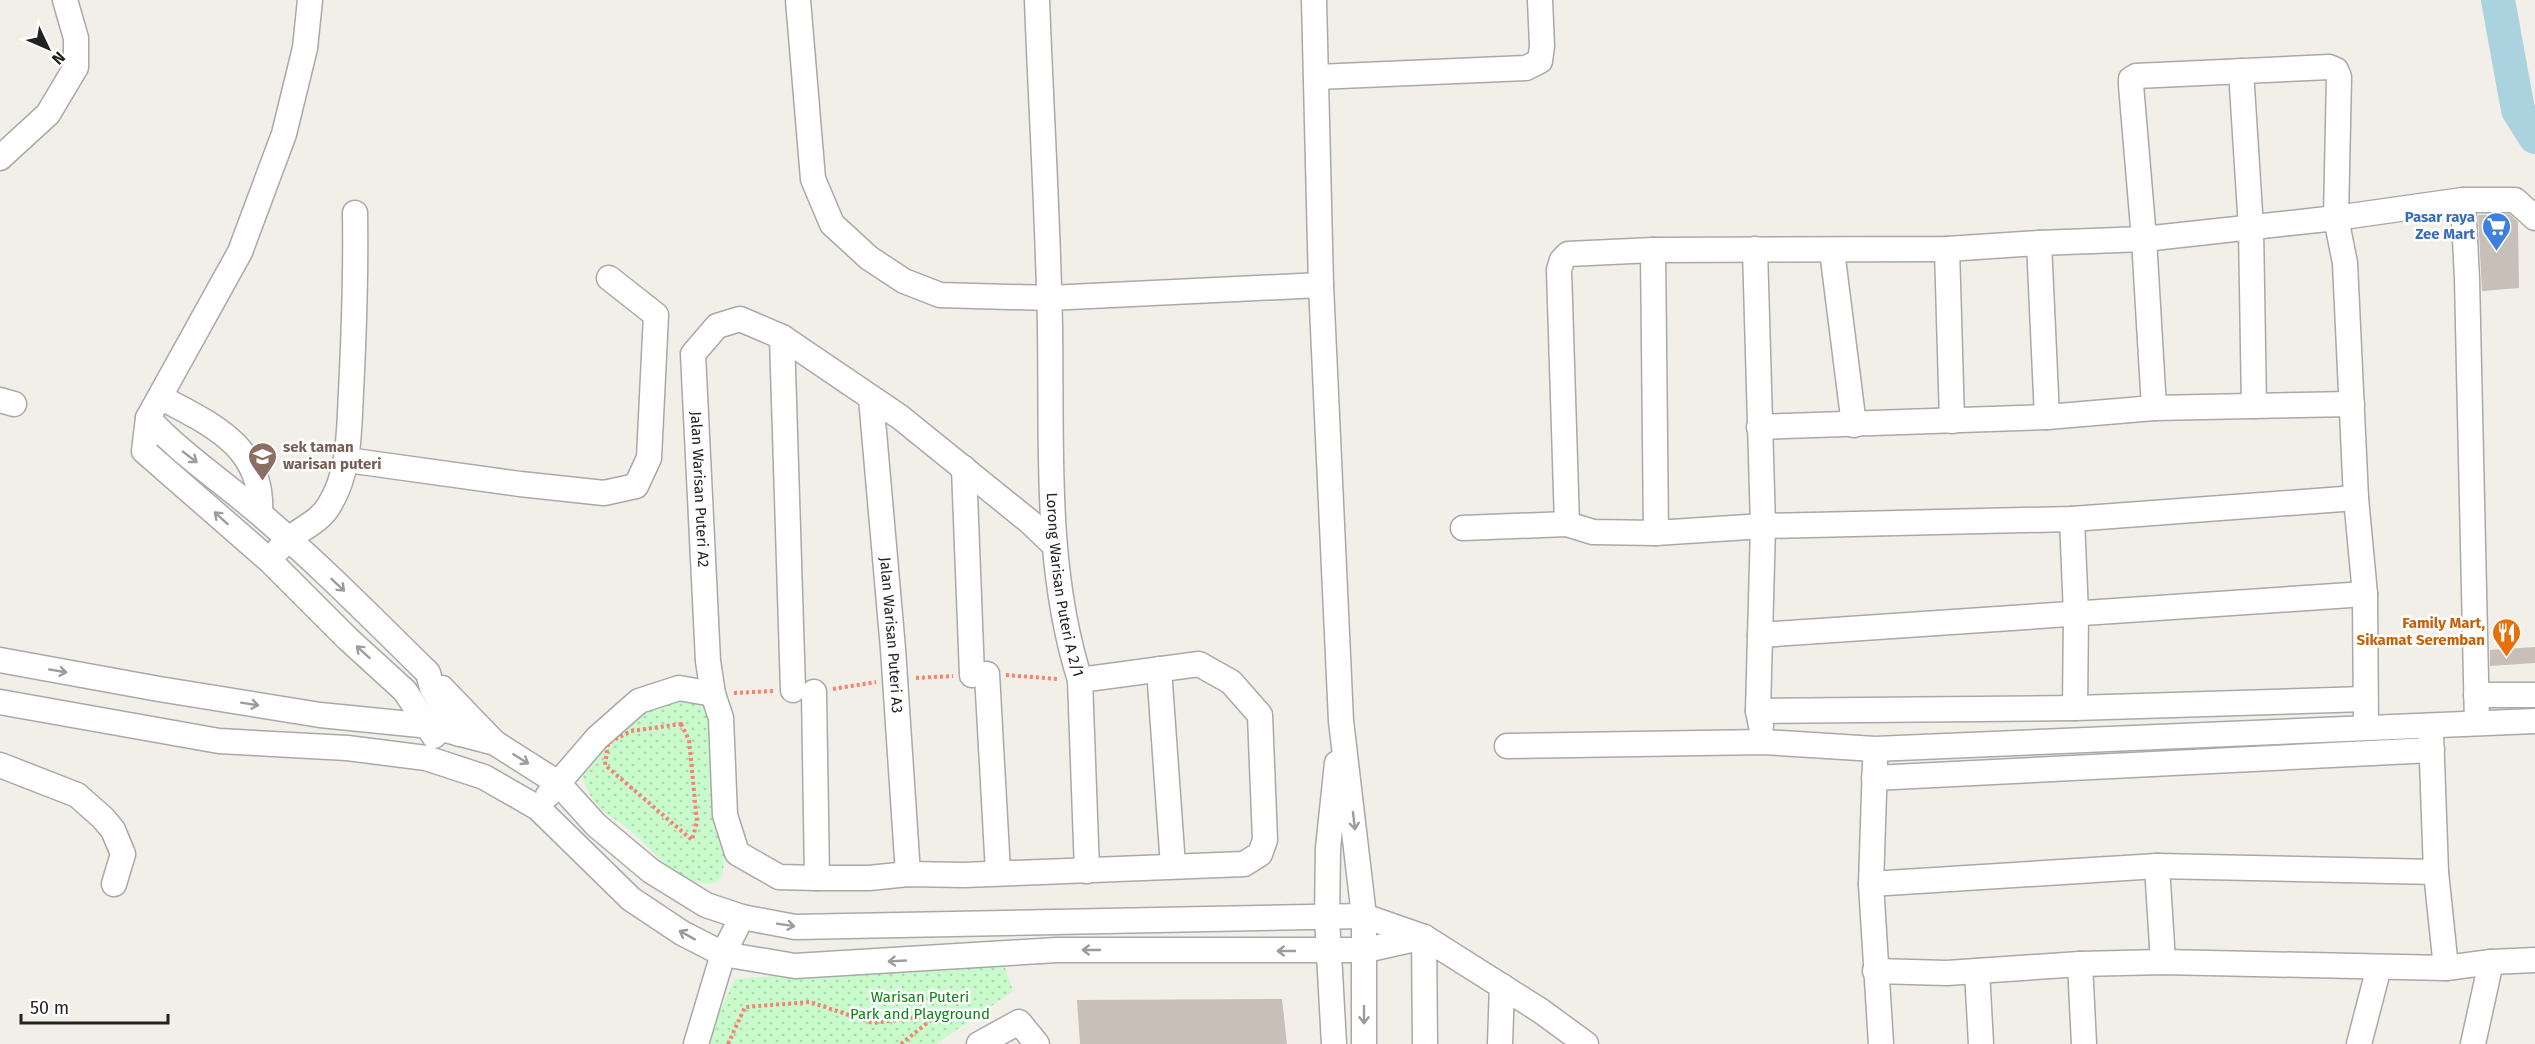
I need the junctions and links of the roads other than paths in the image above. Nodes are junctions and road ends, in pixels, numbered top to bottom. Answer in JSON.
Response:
{"nodes":[{"id":1,"x":65,"y":0,"type":"edge"},
{"id":2,"x":310,"y":0,"type":"edge"},
{"id":3,"x":798,"y":0,"type":"edge"},
{"id":4,"x":1037,"y":0,"type":"edge"},
{"id":5,"x":1314,"y":0,"type":"edge"},
{"id":6,"x":1540,"y":0,"type":"edge"},
{"id":7,"x":2241,"y":71,"type":"junction"},
{"id":8,"x":1317,"y":77,"type":"junction"},
{"id":9,"x":0,"y":158,"type":"edge"},
{"id":10,"x":2463,"y":200,"type":"junction"},
{"id":11,"x":356,"y":213,"type":"dead end"},
{"id":12,"x":2336,"y":218,"type":"junction"},
{"id":13,"x":2535,"y":218,"type":"edge"},
{"id":14,"x":2251,"y":228,"type":"junction"},
{"id":15,"x":2144,"y":239,"type":"junction"},
{"id":16,"x":2039,"y":243,"type":"junction"},
{"id":17,"x":1653,"y":249,"type":"junction"},
{"id":18,"x":1755,"y":249,"type":"junction"},
{"id":19,"x":1947,"y":249,"type":"junction"},
{"id":20,"x":1832,"y":250,"type":"junction"},
{"id":21,"x":609,"y":278,"type":"dead end"},
{"id":22,"x":1321,"y":285,"type":"junction"},
{"id":23,"x":1049,"y":298,"type":"junction"},
{"id":24,"x":782,"y":337,"type":"junction"},
{"id":25,"x":160,"y":396,"type":"junction"},
{"id":26,"x":871,"y":398,"type":"junction"},
{"id":27,"x":2352,"y":404,"type":"junction"},
{"id":28,"x":2254,"y":406,"type":"junction"},
{"id":29,"x":2154,"y":408,"type":"junction"},
{"id":30,"x":2048,"y":417,"type":"junction"},
{"id":31,"x":148,"y":418,"type":"junction"},
{"id":32,"x":1952,"y":421,"type":"junction"},
{"id":33,"x":1854,"y":425,"type":"junction"},
{"id":34,"x":1759,"y":427,"type":"junction"},
{"id":35,"x":347,"y":460,"type":"junction"},
{"id":36,"x":964,"y":468,"type":"junction"},
{"id":37,"x":2356,"y":498,"type":"junction"},
{"id":38,"x":260,"y":513,"type":"junction"},
{"id":39,"x":2072,"y":519,"type":"junction"},
{"id":40,"x":1567,"y":524,"type":"junction"},
{"id":41,"x":1763,"y":526,"type":"junction"},
{"id":42,"x":1463,"y":528,"type":"dead end"},
{"id":43,"x":1656,"y":533,"type":"junction"},
{"id":44,"x":287,"y":538,"type":"junction"},
{"id":45,"x":1053,"y":545,"type":"junction"},
{"id":46,"x":270,"y":561,"type":"junction"},
{"id":47,"x":2365,"y":594,"type":"junction"},
{"id":48,"x":2076,"y":614,"type":"junction"},
{"id":49,"x":1760,"y":635,"type":"junction"},
{"id":50,"x":0,"y":660,"type":"edge"},
{"id":51,"x":1159,"y":669,"type":"junction"},
{"id":52,"x":428,"y":673,"type":"junction"},
{"id":53,"x":1080,"y":680,"type":"junction"},
{"id":54,"x":396,"y":682,"type":"junction"},
{"id":55,"x":713,"y":694,"type":"junction"},
{"id":56,"x":2476,"y":695,"type":"junction"},
{"id":57,"x":2535,"y":695,"type":"edge"},
{"id":58,"x":2365,"y":699,"type":"junction"},
{"id":59,"x":0,"y":702,"type":"edge"},
{"id":60,"x":2075,"y":708,"type":"junction"},
{"id":61,"x":1758,"y":711,"type":"junction"},
{"id":62,"x":371,"y":721,"type":"junction"},
{"id":63,"x":1341,"y":721,"type":"junction"},
{"id":64,"x":2535,"y":721,"type":"edge"},
{"id":65,"x":2477,"y":723,"type":"junction"},
{"id":66,"x":2431,"y":725,"type":"junction"},
{"id":67,"x":430,"y":726,"type":"junction"},
{"id":68,"x":2366,"y":728,"type":"junction"},
{"id":69,"x":459,"y":734,"type":"junction"},
{"id":70,"x":495,"y":742,"type":"junction"},
{"id":71,"x":1764,"y":742,"type":"junction"},
{"id":72,"x":1507,"y":746,"type":"dead end"},
{"id":73,"x":1875,"y":749,"type":"junction"},
{"id":74,"x":2432,"y":750,"type":"junction"},
{"id":75,"x":0,"y":765,"type":"edge"},
{"id":76,"x":448,"y":765,"type":"junction"},
{"id":77,"x":1874,"y":778,"type":"junction"},
{"id":78,"x":558,"y":783,"type":"junction"},
{"id":79,"x":538,"y":808,"type":"junction"},
{"id":80,"x":1173,"y":866,"type":"junction"},
{"id":81,"x":2157,"y":866,"type":"junction"},
{"id":82,"x":1087,"y":871,"type":"junction"},
{"id":83,"x":998,"y":872,"type":"junction"},
{"id":84,"x":2436,"y":872,"type":"junction"},
{"id":85,"x":908,"y":874,"type":"junction"},
{"id":86,"x":817,"y":878,"type":"junction"},
{"id":87,"x":114,"y":884,"type":"dead end"},
{"id":88,"x":1870,"y":884,"type":"junction"},
{"id":89,"x":1364,"y":916,"type":"junction"},
{"id":90,"x":742,"y":917,"type":"junction"},
{"id":91,"x":1327,"y":918,"type":"junction"},
{"id":92,"x":1424,"y":937,"type":"junction"},
{"id":93,"x":1366,"y":950,"type":"junction"},
{"id":94,"x":1329,"y":951,"type":"junction"},
{"id":95,"x":723,"y":954,"type":"junction"},
{"id":96,"x":2535,"y":960,"type":"edge"},
{"id":97,"x":2163,"y":962,"type":"junction"},
{"id":98,"x":2491,"y":962,"type":"junction"},
{"id":99,"x":2080,"y":964,"type":"junction"},
{"id":100,"x":2379,"y":967,"type":"junction"},
{"id":101,"x":2446,"y":968,"type":"junction"},
{"id":102,"x":1875,"y":971,"type":"junction"},
{"id":103,"x":1977,"y":971,"type":"junction"},
{"id":104,"x":1502,"y":986,"type":"junction"},
{"id":105,"x":1582,"y":1042,"type":"edge"},
{"id":106,"x":696,"y":1044,"type":"edge"},
{"id":107,"x":979,"y":1044,"type":"edge"},
{"id":108,"x":1037,"y":1044,"type":"edge"},
{"id":109,"x":1334,"y":1044,"type":"edge"},
{"id":110,"x":1364,"y":1044,"type":"edge"},
{"id":111,"x":1425,"y":1044,"type":"edge"},
{"id":112,"x":1500,"y":1044,"type":"edge"},
{"id":113,"x":1881,"y":1044,"type":"edge"},
{"id":114,"x":1982,"y":1044,"type":"edge"},
{"id":115,"x":2084,"y":1044,"type":"edge"},
{"id":116,"x":2359,"y":1044,"type":"edge"},
{"id":117,"x":2473,"y":1044,"type":"edge"}],
"edges":[{"from":1,"to":9,"type":"street"},
{"from":2,"to":25,"type":"street"},
{"from":3,"to":23,"type":"street"},
{"from":4,"to":23,"type":"street","name":"Lorong Warisan Puteri A 2/1"},
{"from":5,"to":8,"type":"street"},
{"from":6,"to":8,"type":"street"},
{"from":7,"to":12,"type":"street"},
{"from":7,"to":14,"type":"street"},
{"from":7,"to":15,"type":"street"},
{"from":8,"to":22,"type":"street"},
{"from":10,"to":12,"type":"street"},
{"from":10,"to":13,"type":"street"},
{"from":10,"to":56,"type":"street"},
{"from":11,"to":35,"type":"street"},
{"from":12,"to":14,"type":"street"},
{"from":12,"to":27,"type":"street"},
{"from":14,"to":15,"type":"street"},
{"from":14,"to":28,"type":"street"},
{"from":15,"to":16,"type":"street"},
{"from":15,"to":29,"type":"street"},
{"from":16,"to":19,"type":"street"},
{"from":16,"to":30,"type":"street"},
{"from":17,"to":18,"type":"street"},
{"from":17,"to":40,"type":"street"},
{"from":17,"to":43,"type":"street"},
{"from":18,"to":20,"type":"street"},
{"from":18,"to":34,"type":"street"},
{"from":19,"to":20,"type":"street"},
{"from":19,"to":32,"type":"street"},
{"from":20,"to":33,"type":"street"},
{"from":21,"to":35,"type":"street"},
{"from":22,"to":23,"type":"street"},
{"from":22,"to":63,"type":"street"},
{"from":23,"to":45,"type":"street","name":"Lorong Warisan Puteri A 2/1"},
{"from":24,"to":26,"type":"street"},
{"from":24,"to":55,"type":"street","name":"Jalan Warisan Puteri A2"},
{"from":24,"to":86,"type":"street"},
{"from":25,"to":31,"type":"street"},
{"from":25,"to":38,"type":"street"},
{"from":26,"to":36,"type":"street"},
{"from":26,"to":85,"type":"street","name":"Jalan Warisan Puteri A3"},
{"from":27,"to":28,"type":"street"},
{"from":27,"to":37,"type":"street"},
{"from":28,"to":29,"type":"street"},
{"from":29,"to":30,"type":"street"},
{"from":30,"to":32,"type":"street"},
{"from":31,"to":38,"type":"street","one_way":true},
{"from":46,"to":31,"type":"street","one_way":true},
{"from":32,"to":33,"type":"street"},
{"from":33,"to":34,"type":"street"},
{"from":34,"to":41,"type":"street"},
{"from":35,"to":44,"type":"street"},
{"from":36,"to":45,"type":"street"},
{"from":36,"to":83,"type":"street"},
{"from":37,"to":39,"type":"street"},
{"from":37,"to":47,"type":"street"},
{"from":38,"to":44,"type":"street"},
{"from":39,"to":41,"type":"street"},
{"from":39,"to":48,"type":"street"},
{"from":40,"to":42,"type":"street"},
{"from":40,"to":43,"type":"street"},
{"from":41,"to":43,"type":"street"},
{"from":41,"to":49,"type":"street"},
{"from":44,"to":46,"type":"street"},
{"from":44,"to":52,"type":"street","one_way":true},
{"from":45,"to":53,"type":"street","name":"Lorong Warisan Puteri A 2/1"},
{"from":54,"to":46,"type":"street","one_way":true},
{"from":47,"to":48,"type":"street"},
{"from":47,"to":58,"type":"street"},
{"from":48,"to":49,"type":"street"},
{"from":48,"to":60,"type":"street"},
{"from":49,"to":61,"type":"street"},
{"from":50,"to":62,"type":"street","one_way":true},
{"from":51,"to":53,"type":"street","name":"Jalan Warisan Puteri A2"},
{"from":51,"to":80,"type":"street"},
{"from":51,"to":80,"type":"street","name":"Jalan Warisan Puteri A2"},
{"from":52,"to":69,"type":"street"},
{"from":52,"to":70,"type":"street"},
{"from":53,"to":82,"type":"street","name":"Lorong Warisan Puteri A 2/1"},
{"from":54,"to":62,"type":"street"},
{"from":54,"to":67,"type":"street"},
{"from":55,"to":78,"type":"street"},
{"from":55,"to":86,"type":"street","name":"Jalan Warisan Puteri A2"},
{"from":56,"to":57,"type":"street"},
{"from":56,"to":65,"type":"street"},
{"from":58,"to":60,"type":"street"},
{"from":58,"to":68,"type":"street"},
{"from":59,"to":76,"type":"street"},
{"from":60,"to":61,"type":"street"},
{"from":61,"to":71,"type":"street"},
{"from":62,"to":67,"type":"street"},
{"from":63,"to":89,"type":"street","one_way":true},
{"from":63,"to":91,"type":"street"},
{"from":64,"to":65,"type":"street"},
{"from":65,"to":66,"type":"street"},
{"from":66,"to":68,"type":"street"},
{"from":66,"to":74,"type":"street"},
{"from":67,"to":69,"type":"street"},
{"from":67,"to":76,"type":"street"},
{"from":68,"to":73,"type":"street"},
{"from":69,"to":70,"type":"street"},
{"from":70,"to":78,"type":"street","one_way":true},
{"from":71,"to":72,"type":"street"},
{"from":71,"to":73,"type":"street"},
{"from":73,"to":77,"type":"street"},
{"from":74,"to":77,"type":"street"},
{"from":74,"to":84,"type":"street"},
{"from":75,"to":87,"type":"street"},
{"from":76,"to":79,"type":"street"},
{"from":77,"to":88,"type":"street"},
{"from":78,"to":79,"type":"street"},
{"from":78,"to":90,"type":"street"},
{"from":95,"to":79,"type":"street","one_way":true},
{"from":80,"to":82,"type":"street","name":"Jalan Warisan Puteri A2"},
{"from":81,"to":84,"type":"street"},
{"from":81,"to":88,"type":"street"},
{"from":81,"to":97,"type":"street"},
{"from":82,"to":83,"type":"street","name":"Jalan Warisan Puteri A2"},
{"from":83,"to":85,"type":"street","name":"Jalan Warisan Puteri A2"},
{"from":84,"to":101,"type":"street"},
{"from":85,"to":86,"type":"street","name":"Jalan Warisan Puteri A2"},
{"from":88,"to":102,"type":"street"},
{"from":89,"to":91,"type":"street"},
{"from":89,"to":92,"type":"street"},
{"from":89,"to":93,"type":"street"},
{"from":90,"to":91,"type":"street","one_way":true},
{"from":90,"to":95,"type":"street"},
{"from":91,"to":94,"type":"street"},
{"from":92,"to":93,"type":"street"},
{"from":92,"to":104,"type":"street"},
{"from":92,"to":111,"type":"street"},
{"from":93,"to":94,"type":"street"},
{"from":93,"to":110,"type":"street","one_way":true},
{"from":94,"to":95,"type":"street","one_way":true},
{"from":94,"to":109,"type":"street"},
{"from":95,"to":106,"type":"street"},
{"from":96,"to":98,"type":"street"},
{"from":97,"to":99,"type":"street"},
{"from":97,"to":100,"type":"street"},
{"from":98,"to":101,"type":"street"},
{"from":98,"to":117,"type":"street"},
{"from":99,"to":103,"type":"street"},
{"from":99,"to":115,"type":"street"},
{"from":100,"to":101,"type":"street"},
{"from":100,"to":116,"type":"street"},
{"from":102,"to":103,"type":"street"},
{"from":102,"to":113,"type":"street"},
{"from":103,"to":114,"type":"street"},
{"from":104,"to":105,"type":"street"},
{"from":104,"to":112,"type":"street"},
{"from":107,"to":108,"type":"street"}]}
